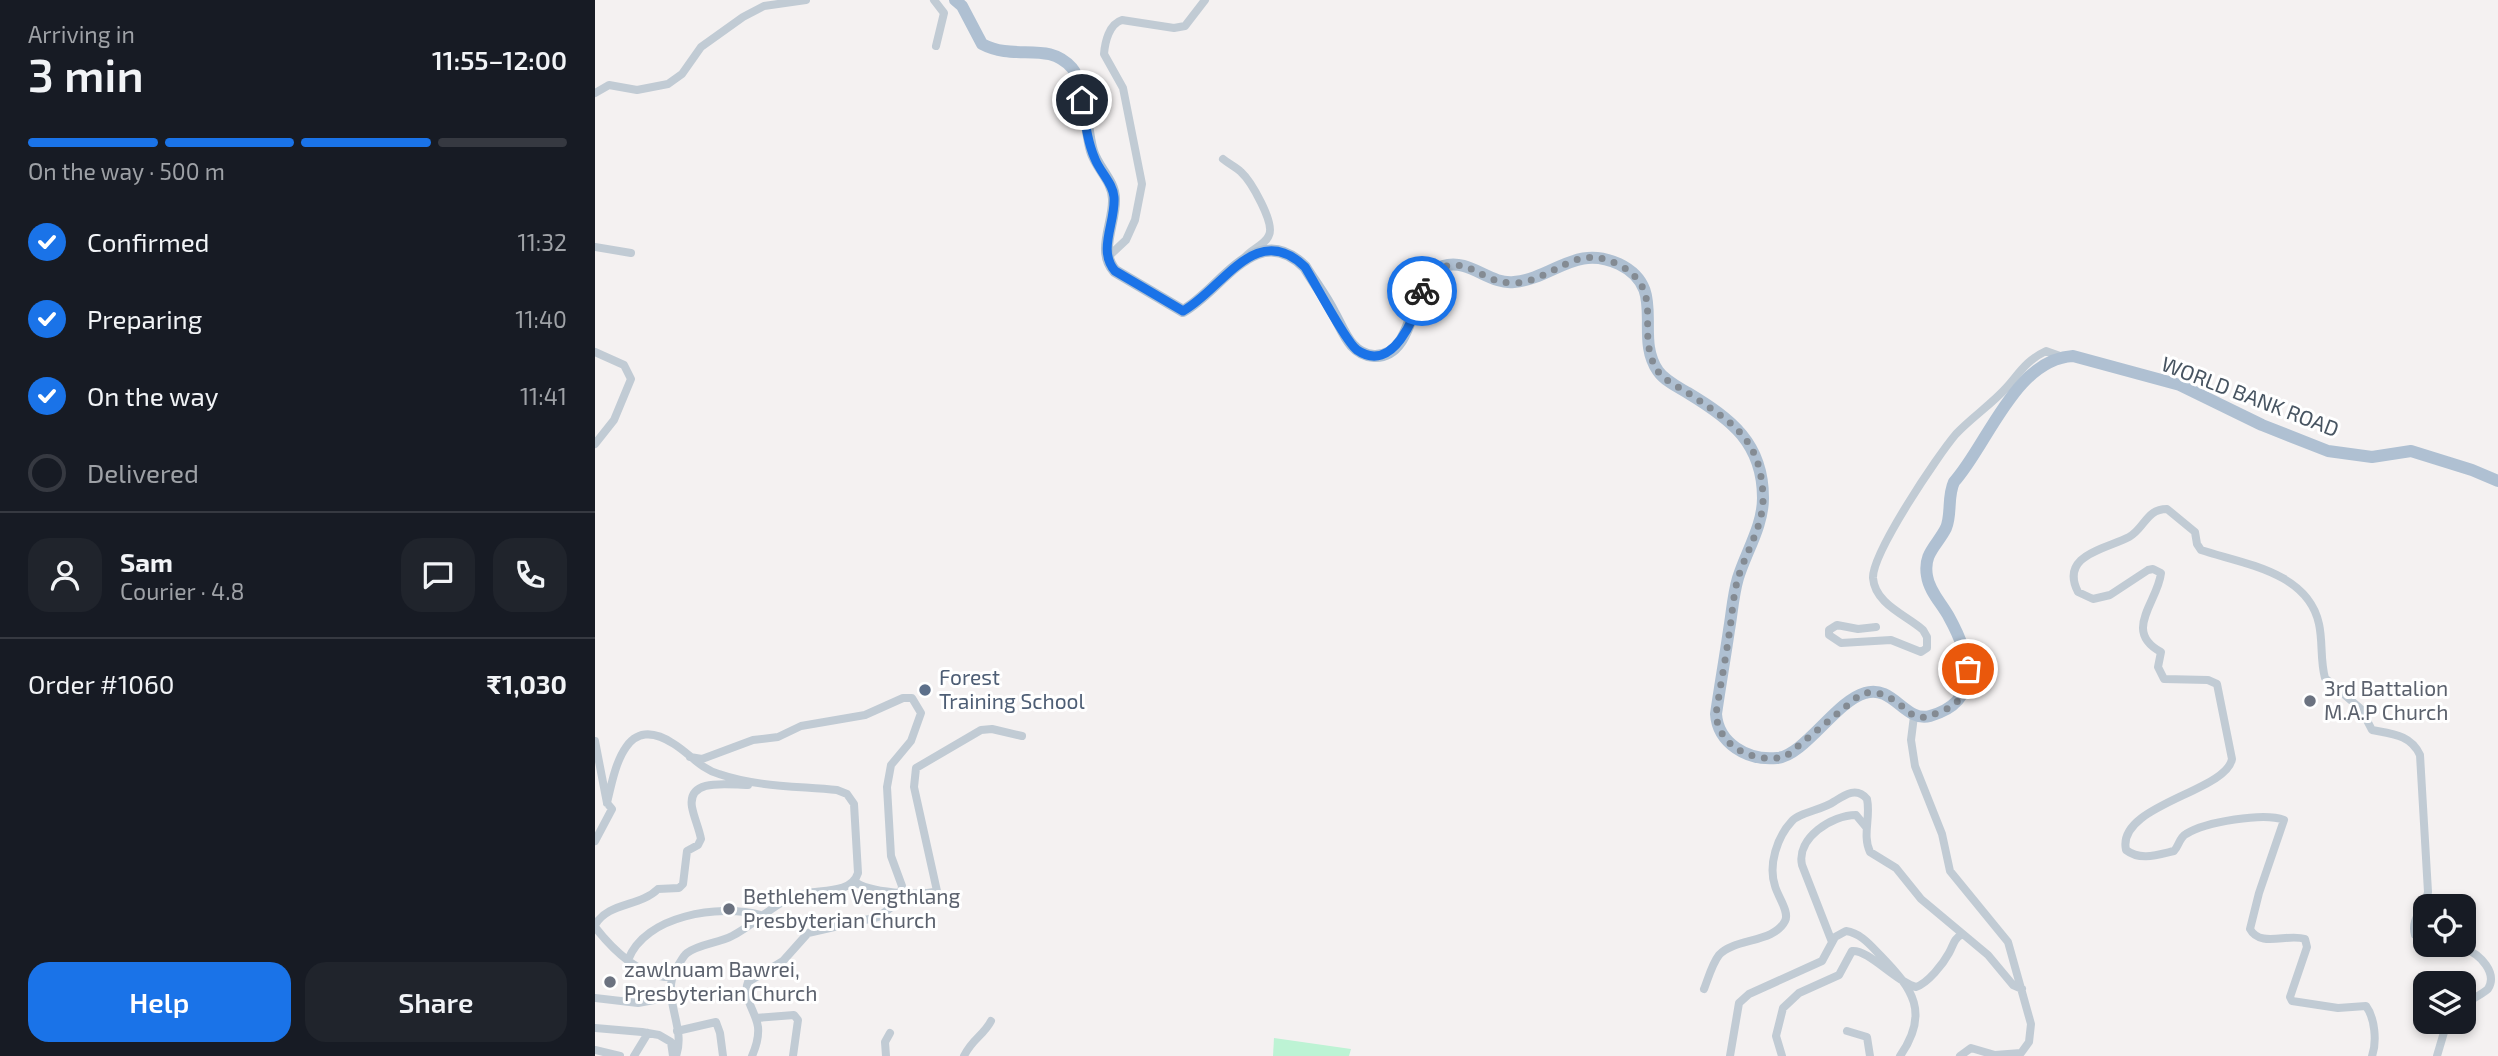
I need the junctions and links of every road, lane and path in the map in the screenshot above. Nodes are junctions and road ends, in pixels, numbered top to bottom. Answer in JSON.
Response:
{"nodes":[{"id":1,"x":806,"y":0,"type":"edge"},
{"id":2,"x":934,"y":0,"type":"edge"},
{"id":3,"x":955,"y":0,"type":"edge"},
{"id":4,"x":1205,"y":0,"type":"edge"},
{"id":5,"x":936,"y":46,"type":"dead end"},
{"id":6,"x":595,"y":93,"type":"edge"},
{"id":7,"x":1223,"y":159,"type":"dead end"},
{"id":8,"x":595,"y":247,"type":"edge"},
{"id":9,"x":631,"y":253,"type":"dead end"},
{"id":10,"x":1108,"y":257,"type":"junction"},
{"id":11,"x":1244,"y":259,"type":"junction"},
{"id":12,"x":595,"y":352,"type":"edge"},
{"id":13,"x":2063,"y":357,"type":"junction"},
{"id":14,"x":595,"y":444,"type":"edge"},
{"id":15,"x":2498,"y":481,"type":"edge"},
{"id":16,"x":1876,"y":627,"type":"dead end"},
{"id":17,"x":1914,"y":716,"type":"junction"},
{"id":18,"x":1022,"y":736,"type":"dead end"},
{"id":19,"x":595,"y":741,"type":"edge"},
{"id":20,"x":690,"y":757,"type":"junction"},
{"id":21,"x":758,"y":784,"type":"junction"},
{"id":22,"x":607,"y":803,"type":"junction"},
{"id":23,"x":1866,"y":827,"type":"junction"},
{"id":24,"x":595,"y":841,"type":"edge"},
{"id":25,"x":854,"y":881,"type":"junction"},
{"id":26,"x":902,"y":892,"type":"junction"},
{"id":27,"x":2428,"y":894,"type":"edge"},
{"id":28,"x":761,"y":915,"type":"junction"},
{"id":29,"x":595,"y":926,"type":"edge"},
{"id":30,"x":1962,"y":934,"type":"junction"},
{"id":31,"x":1832,"y":942,"type":"junction"},
{"id":32,"x":2476,"y":955,"type":"edge"},
{"id":33,"x":628,"y":960,"type":"junction"},
{"id":34,"x":672,"y":977,"type":"junction"},
{"id":35,"x":1906,"y":984,"type":"junction"},
{"id":36,"x":1704,"y":989,"type":"dead end"},
{"id":37,"x":2022,"y":989,"type":"junction"},
{"id":38,"x":670,"y":997,"type":"junction"},
{"id":39,"x":2476,"y":997,"type":"edge"},
{"id":40,"x":595,"y":998,"type":"edge"},
{"id":41,"x":756,"y":1018,"type":"junction"},
{"id":42,"x":991,"y":1021,"type":"dead end"},
{"id":43,"x":595,"y":1027,"type":"edge"},
{"id":44,"x":677,"y":1031,"type":"junction"},
{"id":45,"x":1847,"y":1031,"type":"dead end"},
{"id":46,"x":648,"y":1033,"type":"junction"},
{"id":47,"x":890,"y":1033,"type":"dead end"},
{"id":48,"x":2443,"y":1034,"type":"edge"},
{"id":49,"x":595,"y":1050,"type":"edge"},
{"id":50,"x":620,"y":1056,"type":"edge"},
{"id":51,"x":634,"y":1056,"type":"edge"},
{"id":52,"x":675,"y":1056,"type":"edge"},
{"id":53,"x":723,"y":1056,"type":"edge"},
{"id":54,"x":752,"y":1056,"type":"edge"},
{"id":55,"x":793,"y":1056,"type":"edge"},
{"id":56,"x":886,"y":1056,"type":"edge"},
{"id":57,"x":964,"y":1056,"type":"edge"},
{"id":58,"x":1730,"y":1056,"type":"edge"},
{"id":59,"x":1782,"y":1056,"type":"edge"},
{"id":60,"x":1870,"y":1056,"type":"edge"},
{"id":61,"x":1900,"y":1056,"type":"edge"},
{"id":62,"x":1960,"y":1056,"type":"edge"},
{"id":63,"x":2372,"y":1056,"type":"edge"},
{"id":64,"x":2437,"y":1056,"type":"edge"}],
"edges":[{"from":1,"to":6,"type":"street"},
{"from":2,"to":5,"type":"street"},
{"from":3,"to":10,"type":"main road"},
{"from":4,"to":10,"type":"street"},
{"from":7,"to":11,"type":"street"},
{"from":8,"to":9,"type":"street"},
{"from":10,"to":11,"type":"main road"},
{"from":11,"to":17,"type":"main road"},
{"from":12,"to":14,"type":"street"},
{"from":13,"to":15,"type":"main road","name":"WORLD BANK ROAD"},
{"from":13,"to":16,"type":"street"},
{"from":13,"to":17,"type":"main road"},
{"from":17,"to":37,"type":"street"},
{"from":18,"to":26,"type":"street"},
{"from":19,"to":22,"type":"street"},
{"from":20,"to":21,"type":"street"},
{"from":20,"to":22,"type":"street"},
{"from":20,"to":26,"type":"street"},
{"from":21,"to":25,"type":"street"},
{"from":21,"to":29,"type":"street"},
{"from":22,"to":24,"type":"street"},
{"from":23,"to":30,"type":"street"},
{"from":23,"to":31,"type":"street"},
{"from":23,"to":36,"type":"street"},
{"from":25,"to":26,"type":"street"},
{"from":25,"to":28,"type":"street"},
{"from":26,"to":41,"type":"street"},
{"from":27,"to":63,"type":"street"},
{"from":28,"to":33,"type":"street"},
{"from":28,"to":34,"type":"street"},
{"from":29,"to":33,"type":"street"},
{"from":30,"to":35,"type":"street"},
{"from":30,"to":37,"type":"street"},
{"from":31,"to":35,"type":"street"},
{"from":31,"to":58,"type":"street"},
{"from":32,"to":39,"type":"street"},
{"from":33,"to":34,"type":"street"},
{"from":34,"to":38,"type":"street"},
{"from":35,"to":59,"type":"street"},
{"from":35,"to":61,"type":"street"},
{"from":37,"to":62,"type":"street"},
{"from":38,"to":40,"type":"street"},
{"from":38,"to":44,"type":"street"},
{"from":41,"to":54,"type":"street"},
{"from":41,"to":55,"type":"street"},
{"from":42,"to":57,"type":"street"},
{"from":43,"to":46,"type":"street"},
{"from":44,"to":52,"type":"street"},
{"from":44,"to":53,"type":"street"},
{"from":45,"to":60,"type":"street"},
{"from":46,"to":51,"type":"street"},
{"from":46,"to":52,"type":"street"},
{"from":47,"to":56,"type":"street"},
{"from":48,"to":64,"type":"street"},
{"from":49,"to":50,"type":"street"}]}
